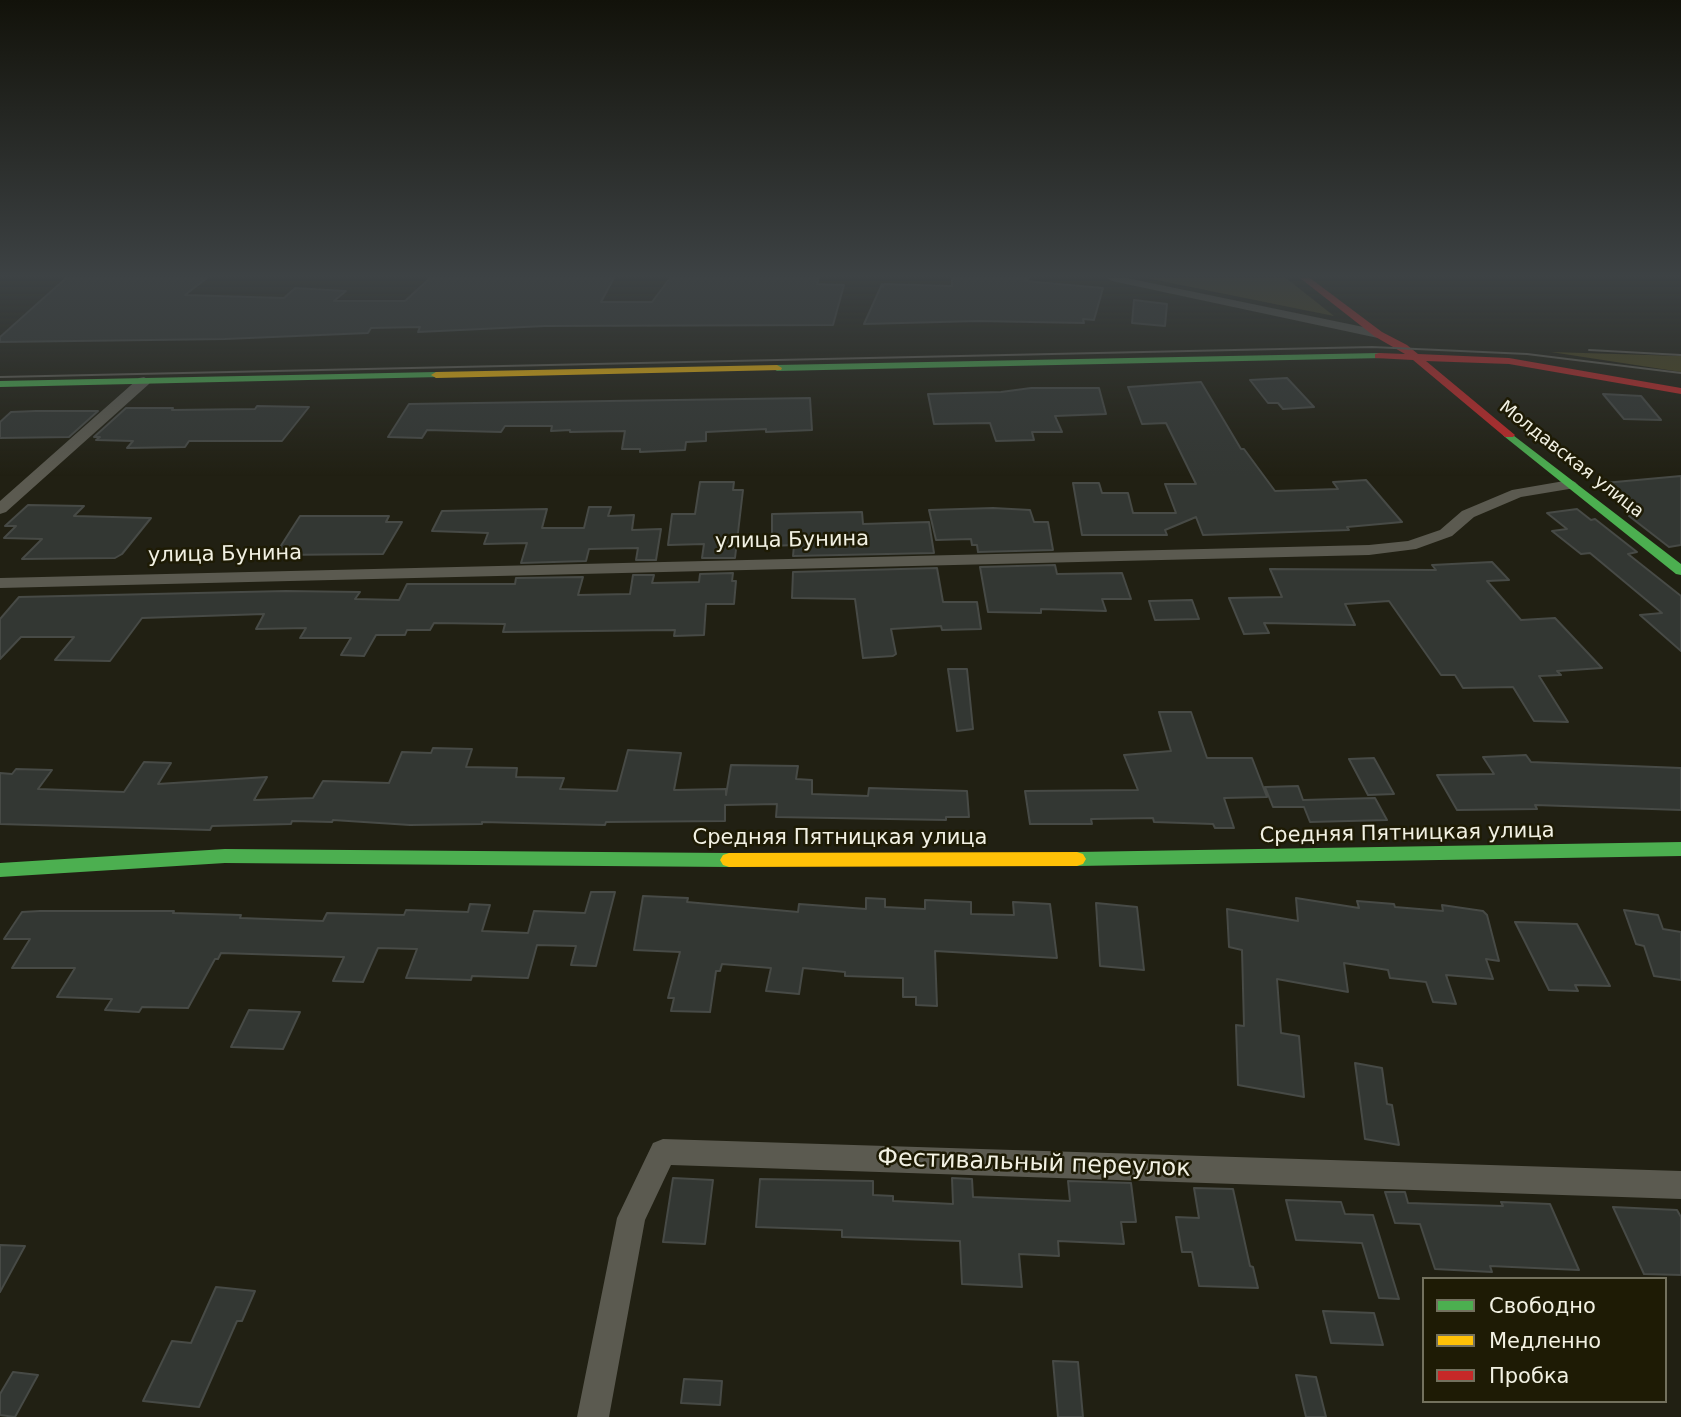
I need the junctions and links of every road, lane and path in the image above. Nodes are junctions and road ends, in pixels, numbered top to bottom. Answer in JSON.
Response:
{"nodes":[{"id":1,"x":1397,"y":344,"type":"edge"},
{"id":2,"x":1411,"y":355,"type":"junction"},
{"id":3,"x":144,"y":382,"type":"junction"},
{"id":4,"x":0,"y":384,"type":"edge"},
{"id":5,"x":1681,"y":391,"type":"edge"},
{"id":6,"x":1570,"y":485,"type":"junction"},
{"id":7,"x":0,"y":509,"type":"edge"},
{"id":8,"x":1681,"y":571,"type":"edge"},
{"id":9,"x":0,"y":583,"type":"edge"},
{"id":10,"x":1681,"y":849,"type":"edge"},
{"id":11,"x":0,"y":870,"type":"edge"},
{"id":12,"x":1681,"y":1185,"type":"edge"},
{"id":13,"x":593,"y":1417,"type":"edge"}],
"edges":[{"from":1,"to":2,"type":"street","name":"Молдавская улица"},
{"from":2,"to":3,"type":"street"},
{"from":2,"to":5,"type":"street"},
{"from":2,"to":6,"type":"street","name":"Молдавская улица"},
{"from":3,"to":4,"type":"street"},
{"from":3,"to":7,"type":"street"},
{"from":6,"to":8,"type":"street","name":"Молдавская улица"},
{"from":6,"to":9,"type":"street","name":"улица Бунина"},
{"from":10,"to":11,"type":"street","name":"Средняя Пятницкая улица"},
{"from":12,"to":13,"type":"street","name":"Фестивальный переулок"}]}
